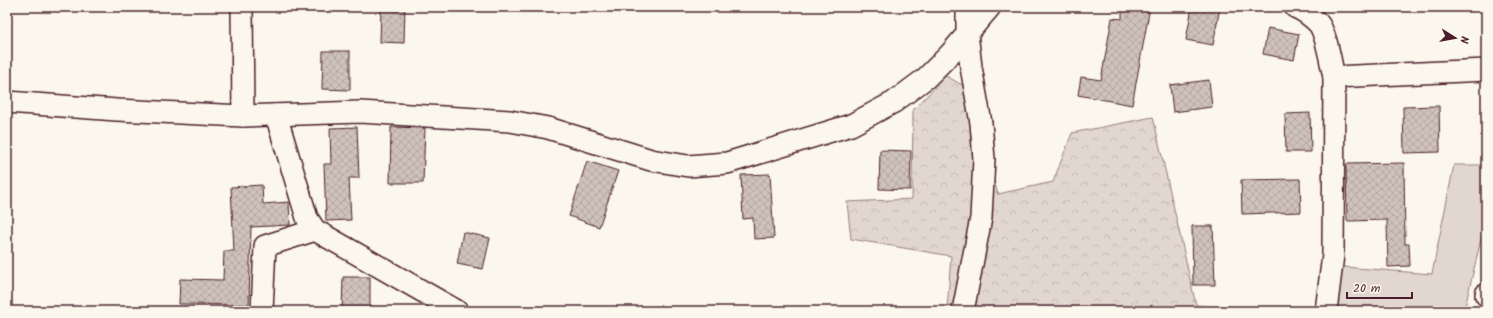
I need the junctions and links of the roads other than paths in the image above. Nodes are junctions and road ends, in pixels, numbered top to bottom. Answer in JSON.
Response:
{"nodes":[{"id":1,"x":242,"y":7,"type":"edge"},
{"id":2,"x":967,"y":7,"type":"edge"},
{"id":3,"x":990,"y":7,"type":"edge"},
{"id":4,"x":1295,"y":7,"type":"edge"},
{"id":5,"x":967,"y":32,"type":"junction"},
{"id":6,"x":1486,"y":70,"type":"edge"},
{"id":7,"x":1334,"y":77,"type":"junction"},
{"id":8,"x":7,"y":102,"type":"edge"},
{"id":9,"x":276,"y":115,"type":"junction"},
{"id":10,"x":243,"y":116,"type":"junction"},
{"id":11,"x":315,"y":230,"type":"junction"},
{"id":12,"x":262,"y":311,"type":"edge"},
{"id":13,"x":457,"y":311,"type":"edge"},
{"id":14,"x":962,"y":311,"type":"edge"},
{"id":15,"x":1326,"y":311,"type":"edge"}],
"edges":[{"from":1,"to":10,"type":"street"},
{"from":2,"to":5,"type":"street"},
{"from":3,"to":5,"type":"street"},
{"from":4,"to":7,"type":"street"},
{"from":5,"to":9,"type":"street"},
{"from":5,"to":14,"type":"street"},
{"from":6,"to":7,"type":"street"},
{"from":7,"to":15,"type":"street"},
{"from":8,"to":10,"type":"street"},
{"from":9,"to":10,"type":"street"},
{"from":9,"to":11,"type":"street"},
{"from":11,"to":12,"type":"street"},
{"from":11,"to":13,"type":"street"}]}
